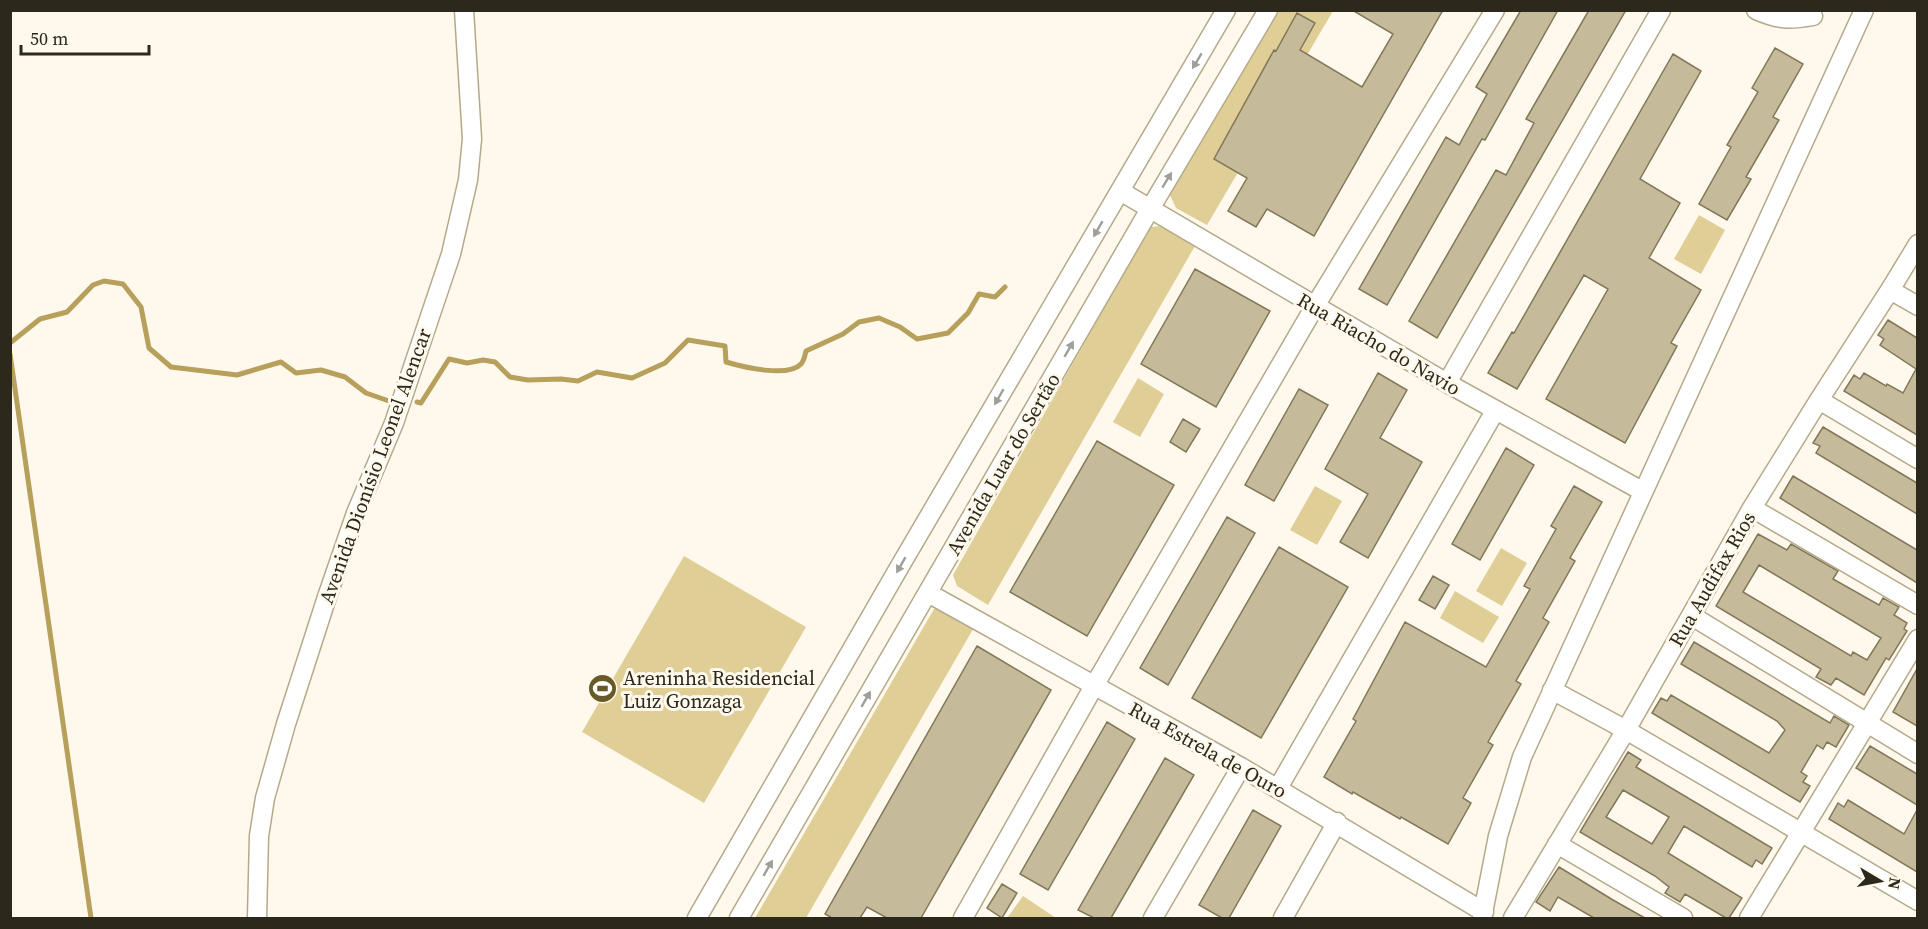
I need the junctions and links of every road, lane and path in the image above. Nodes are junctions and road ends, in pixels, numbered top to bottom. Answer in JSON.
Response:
{"nodes":[{"id":1,"x":464,"y":10,"type":"edge"},
{"id":2,"x":1226,"y":10,"type":"edge"},
{"id":3,"x":1268,"y":10,"type":"edge"},
{"id":4,"x":1495,"y":10,"type":"edge"},
{"id":5,"x":1660,"y":10,"type":"edge"},
{"id":6,"x":1756,"y":10,"type":"edge"},
{"id":7,"x":1864,"y":10,"type":"edge"},
{"id":8,"x":1813,"y":16,"type":"dead end"},
{"id":9,"x":1120,"y":191,"type":"junction"},
{"id":10,"x":1150,"y":209,"type":"junction"},
{"id":11,"x":1917,"y":244,"type":"edge"},
{"id":12,"x":1890,"y":290,"type":"junction"},
{"id":13,"x":1315,"y":306,"type":"junction"},
{"id":14,"x":1917,"y":306,"type":"edge"},
{"id":15,"x":1447,"y":383,"type":"junction"},
{"id":16,"x":1819,"y":399,"type":"junction"},
{"id":17,"x":1496,"y":411,"type":"junction"},
{"id":18,"x":1917,"y":459,"type":"edge"},
{"id":19,"x":1642,"y":491,"type":"junction"},
{"id":20,"x":1752,"y":508,"type":"junction"},
{"id":21,"x":928,"y":593,"type":"junction"},
{"id":22,"x":1917,"y":604,"type":"edge"},
{"id":23,"x":1692,"y":616,"type":"junction"},
{"id":24,"x":1917,"y":639,"type":"edge"},
{"id":25,"x":1094,"y":686,"type":"junction"},
{"id":26,"x":1552,"y":690,"type":"junction"},
{"id":27,"x":1866,"y":723,"type":"junction"},
{"id":28,"x":1626,"y":730,"type":"junction"},
{"id":29,"x":1917,"y":754,"type":"edge"},
{"id":30,"x":1240,"y":767,"type":"junction"},
{"id":31,"x":1278,"y":789,"type":"junction"},
{"id":32,"x":1337,"y":822,"type":"junction"},
{"id":33,"x":1800,"y":833,"type":"junction"},
{"id":34,"x":1557,"y":844,"type":"junction"},
{"id":35,"x":1917,"y":901,"type":"edge"},
{"id":36,"x":1483,"y":915,"type":"edge"},
{"id":37,"x":257,"y":918,"type":"edge"},
{"id":38,"x":697,"y":918,"type":"edge"},
{"id":39,"x":739,"y":918,"type":"edge"},
{"id":40,"x":963,"y":918,"type":"edge"},
{"id":41,"x":1153,"y":918,"type":"edge"},
{"id":42,"x":1283,"y":918,"type":"edge"},
{"id":43,"x":1513,"y":918,"type":"edge"},
{"id":44,"x":1683,"y":918,"type":"edge"},
{"id":45,"x":1749,"y":918,"type":"edge"}],
"edges":[{"from":1,"to":37,"type":"street","name":"Avenida Dionísio Leonel Alencar"},
{"from":2,"to":9,"type":"street","name":"Avenida Luar do Sertão","one_way":true},
{"from":10,"to":3,"type":"street","name":"Avenida Luar do Sertão","one_way":true},
{"from":4,"to":13,"type":"street"},
{"from":5,"to":15,"type":"street"},
{"from":6,"to":8,"type":"street"},
{"from":7,"to":19,"type":"street"},
{"from":9,"to":10,"type":"street","name":"Rua Riacho do Navio"},
{"from":9,"to":38,"type":"street","name":"Avenida Luar do Sertão","one_way":true},
{"from":10,"to":13,"type":"street","name":"Rua Riacho do Navio"},
{"from":21,"to":10,"type":"street","name":"Avenida Luar do Sertão","one_way":true},
{"from":11,"to":12,"type":"street","name":"Rua Audifax Rios"},
{"from":12,"to":14,"type":"street"},
{"from":12,"to":16,"type":"street","name":"Rua Audifax Rios"},
{"from":13,"to":15,"type":"street","name":"Rua Riacho do Navio"},
{"from":13,"to":25,"type":"street"},
{"from":15,"to":17,"type":"street","name":"Rua Riacho do Navio"},
{"from":16,"to":18,"type":"street"},
{"from":16,"to":20,"type":"street","name":"Rua Audifax Rios"},
{"from":17,"to":19,"type":"street","name":"Rua Riacho do Navio"},
{"from":17,"to":31,"type":"street"},
{"from":19,"to":26,"type":"street"},
{"from":20,"to":22,"type":"street"},
{"from":20,"to":23,"type":"street","name":"Rua Audifax Rios"},
{"from":21,"to":25,"type":"street","name":"Rua Estrela de Ouro"},
{"from":39,"to":21,"type":"street","name":"Avenida Luar do Sertão","one_way":true},
{"from":23,"to":27,"type":"street"},
{"from":23,"to":28,"type":"street","name":"Rua Audifax Rios"},
{"from":24,"to":27,"type":"street"},
{"from":25,"to":30,"type":"street","name":"Rua Estrela de Ouro"},
{"from":25,"to":40,"type":"street"},
{"from":26,"to":28,"type":"street"},
{"from":26,"to":36,"type":"street"},
{"from":27,"to":29,"type":"street"},
{"from":27,"to":33,"type":"street"},
{"from":28,"to":33,"type":"street"},
{"from":28,"to":34,"type":"street","name":"Rua Audifax Rios"},
{"from":30,"to":31,"type":"street","name":"Rua Estrela de Ouro"},
{"from":30,"to":41,"type":"street"},
{"from":31,"to":32,"type":"street","name":"Rua Estrela de Ouro"},
{"from":32,"to":36,"type":"street","name":"Rua Estrela de Ouro"},
{"from":32,"to":42,"type":"street"},
{"from":33,"to":35,"type":"street"},
{"from":33,"to":45,"type":"street"},
{"from":34,"to":43,"type":"street","name":"Rua Audifax Rios"},
{"from":34,"to":44,"type":"street"}]}
